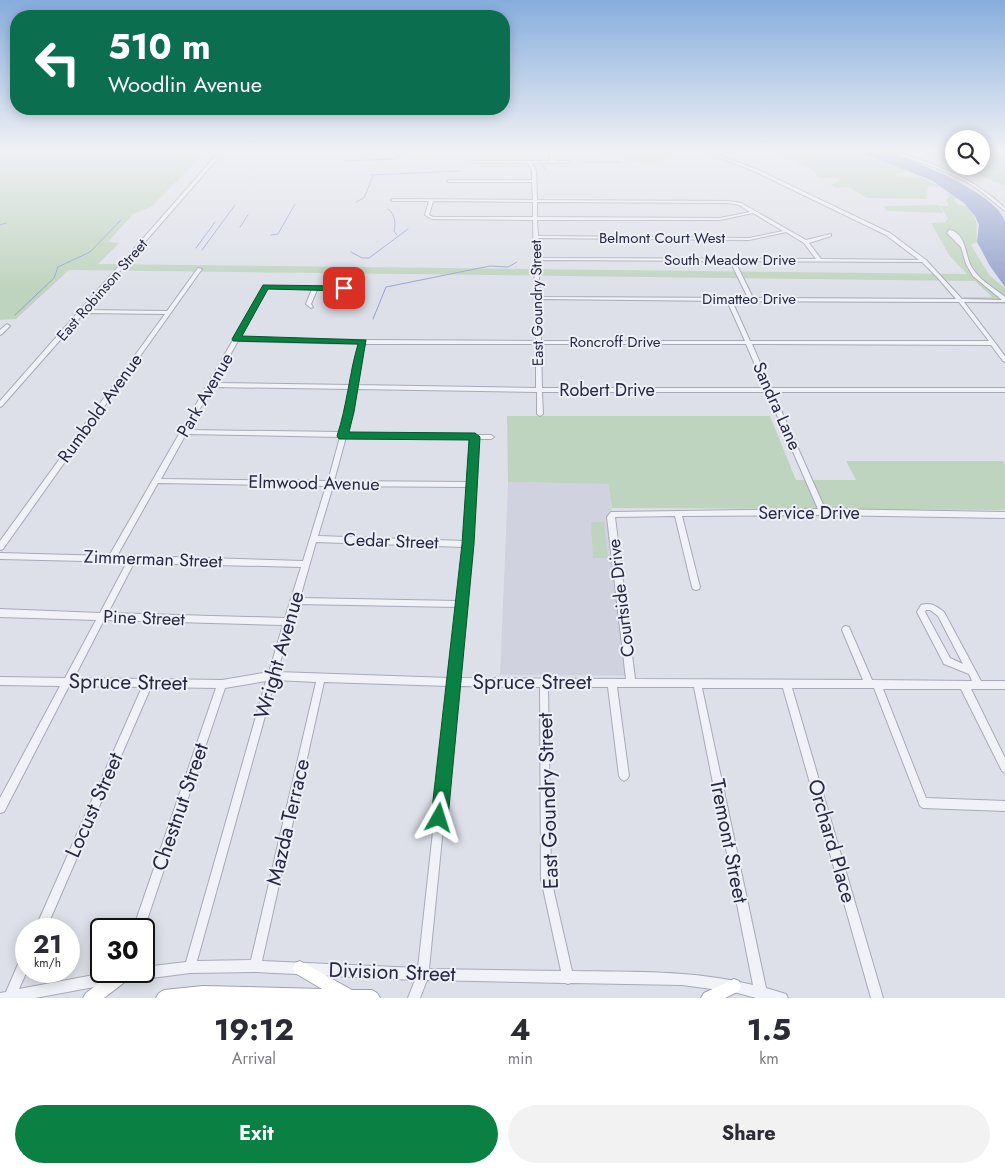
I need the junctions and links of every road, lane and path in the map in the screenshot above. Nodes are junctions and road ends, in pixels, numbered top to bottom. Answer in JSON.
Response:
{"nodes":[{"id":1,"x":182,"y":198,"type":"edge"},
{"id":2,"x":812,"y":198,"type":"edge"},
{"id":3,"x":992,"y":198,"type":"edge"},
{"id":4,"x":393,"y":200,"type":"dead end"},
{"id":5,"x":431,"y":200,"type":"junction"},
{"id":6,"x":534,"y":200,"type":"junction"},
{"id":7,"x":1005,"y":210,"type":"edge"},
{"id":8,"x":754,"y":212,"type":"junction"},
{"id":9,"x":536,"y":218,"type":"junction"},
{"id":10,"x":787,"y":231,"type":"junction"},
{"id":11,"x":830,"y":236,"type":"dead end"},
{"id":12,"x":536,"y":238,"type":"junction"},
{"id":13,"x":806,"y":242,"type":"junction"},
{"id":14,"x":964,"y":248,"type":"dead end"},
{"id":15,"x":536,"y":259,"type":"junction"},
{"id":16,"x":732,"y":260,"type":"junction"},
{"id":17,"x":819,"y":260,"type":"junction"},
{"id":18,"x":924,"y":261,"type":"junction"},
{"id":19,"x":200,"y":270,"type":"dead end"},
{"id":20,"x":315,"y":288,"type":"junction"},
{"id":21,"x":359,"y":289,"type":"dead end"},
{"id":22,"x":537,"y":298,"type":"junction"},
{"id":23,"x":729,"y":299,"type":"junction"},
{"id":24,"x":751,"y":299,"type":"junction"},
{"id":25,"x":1005,"y":300,"type":"edge"},
{"id":26,"x":961,"y":301,"type":"junction"},
{"id":27,"x":311,"y":307,"type":"dead end"},
{"id":28,"x":84,"y":311,"type":"junction"},
{"id":29,"x":169,"y":313,"type":"junction"},
{"id":30,"x":7,"y":326,"type":"dead end"},
{"id":31,"x":0,"y":333,"type":"edge"},
{"id":32,"x":236,"y":339,"type":"junction"},
{"id":33,"x":363,"y":342,"type":"junction"},
{"id":34,"x":538,"y":342,"type":"junction"},
{"id":35,"x":748,"y":342,"type":"junction"},
{"id":36,"x":993,"y":343,"type":"junction"},
{"id":37,"x":1005,"y":360,"type":"edge"},
{"id":38,"x":210,"y":385,"type":"junction"},
{"id":39,"x":353,"y":388,"type":"junction"},
{"id":40,"x":539,"y":390,"type":"junction"},
{"id":41,"x":770,"y":390,"type":"junction"},
{"id":42,"x":1005,"y":390,"type":"edge"},
{"id":43,"x":0,"y":405,"type":"edge"},
{"id":44,"x":540,"y":414,"type":"dead end"},
{"id":45,"x":183,"y":432,"type":"junction"},
{"id":46,"x":342,"y":436,"type":"junction"},
{"id":47,"x":475,"y":437,"type":"junction"},
{"id":48,"x":491,"y":437,"type":"dead end"},
{"id":49,"x":156,"y":481,"type":"junction"},
{"id":50,"x":330,"y":484,"type":"junction"},
{"id":51,"x":472,"y":485,"type":"junction"},
{"id":52,"x":823,"y":512,"type":"junction"},
{"id":53,"x":613,"y":514,"type":"joint"},
{"id":54,"x":678,"y":514,"type":"junction"},
{"id":55,"x":1005,"y":515,"type":"edge"},
{"id":56,"x":313,"y":539,"type":"junction"},
{"id":57,"x":468,"y":544,"type":"junction"},
{"id":58,"x":0,"y":547,"type":"edge"},
{"id":59,"x":0,"y":556,"type":"edge"},
{"id":60,"x":112,"y":558,"type":"junction"},
{"id":61,"x":133,"y":558,"type":"junction"},
{"id":62,"x":306,"y":564,"type":"junction"},
{"id":63,"x":696,"y":587,"type":"dead end"},
{"id":64,"x":295,"y":600,"type":"junction"},
{"id":65,"x":460,"y":604,"type":"junction"},
{"id":66,"x":0,"y":613,"type":"edge"},
{"id":67,"x":103,"y":616,"type":"junction"},
{"id":68,"x":288,"y":622,"type":"junction"},
{"id":69,"x":846,"y":630,"type":"dead end"},
{"id":70,"x":971,"y":671,"type":"junction"},
{"id":71,"x":272,"y":676,"type":"junction"},
{"id":72,"x":321,"y":678,"type":"junction"},
{"id":73,"x":0,"y":681,"type":"edge"},
{"id":74,"x":68,"y":682,"type":"junction"},
{"id":75,"x":149,"y":682,"type":"junction"},
{"id":76,"x":453,"y":682,"type":"junction"},
{"id":77,"x":544,"y":682,"type":"junction"},
{"id":78,"x":612,"y":682,"type":"junction"},
{"id":79,"x":631,"y":682,"type":"junction"},
{"id":80,"x":697,"y":683,"type":"junction"},
{"id":81,"x":222,"y":684,"type":"junction"},
{"id":82,"x":786,"y":684,"type":"junction"},
{"id":83,"x":873,"y":684,"type":"junction"},
{"id":84,"x":964,"y":685,"type":"junction"},
{"id":85,"x":979,"y":685,"type":"junction"},
{"id":86,"x":1005,"y":685,"type":"edge"},
{"id":87,"x":1005,"y":768,"type":"edge"},
{"id":88,"x":624,"y":776,"type":"dead end"},
{"id":89,"x":1005,"y":806,"type":"edge"},
{"id":90,"x":0,"y":808,"type":"edge"},
{"id":91,"x":45,"y":918,"type":"edge"},
{"id":92,"x":142,"y":918,"type":"edge"},
{"id":93,"x":255,"y":966,"type":"junction"},
{"id":94,"x":190,"y":967,"type":"junction"},
{"id":95,"x":300,"y":968,"type":"junction"},
{"id":96,"x":155,"y":970,"type":"edge"},
{"id":97,"x":423,"y":974,"type":"junction"},
{"id":98,"x":568,"y":978,"type":"junction"},
{"id":99,"x":15,"y":980,"type":"edge"},
{"id":100,"x":90,"y":980,"type":"edge"},
{"id":101,"x":110,"y":983,"type":"edge"},
{"id":102,"x":734,"y":986,"type":"junction"},
{"id":103,"x":761,"y":995,"type":"edge"},
{"id":104,"x":6,"y":997,"type":"edge"},
{"id":105,"x":350,"y":997,"type":"junction"},
{"id":106,"x":91,"y":998,"type":"edge"},
{"id":107,"x":164,"y":998,"type":"edge"},
{"id":108,"x":372,"y":998,"type":"edge"},
{"id":109,"x":414,"y":998,"type":"edge"},
{"id":110,"x":709,"y":998,"type":"edge"},
{"id":111,"x":782,"y":998,"type":"edge"},
{"id":112,"x":877,"y":998,"type":"edge"}],
"edges":[{"from":1,"to":28,"type":"street","name":"East Robinson Street"},
{"from":2,"to":18,"type":"street"},
{"from":3,"to":7,"type":"street"},
{"from":4,"to":5,"type":"street"},
{"from":5,"to":6,"type":"street"},
{"from":5,"to":9,"type":"street"},
{"from":6,"to":8,"type":"street"},
{"from":6,"to":9,"type":"street","name":"East Goundry Street"},
{"from":8,"to":9,"type":"street"},
{"from":8,"to":10,"type":"street"},
{"from":9,"to":12,"type":"street","name":"East Goundry Street"},
{"from":10,"to":12,"type":"street","name":"Belmont Court West"},
{"from":10,"to":13,"type":"street"},
{"from":11,"to":13,"type":"street"},
{"from":12,"to":15,"type":"street","name":"East Goundry Street"},
{"from":13,"to":17,"type":"street"},
{"from":14,"to":25,"type":"street"},
{"from":15,"to":16,"type":"street","name":"South Meadow Drive"},
{"from":15,"to":22,"type":"street","name":"East Goundry Street"},
{"from":16,"to":17,"type":"street","name":"South Meadow Drive"},
{"from":16,"to":24,"type":"street"},
{"from":17,"to":18,"type":"street","name":"South Meadow Drive"},
{"from":18,"to":26,"type":"street"},
{"from":19,"to":29,"type":"street","name":"Rumbold Avenue"},
{"from":20,"to":21,"type":"street","name":"Park Avenue"},
{"from":20,"to":27,"type":"street"},
{"from":20,"to":32,"type":"street","name":"Park Avenue"},
{"from":22,"to":23,"type":"street","name":"Dimatteo Drive"},
{"from":22,"to":34,"type":"street","name":"East Goundry Street"},
{"from":23,"to":24,"type":"street","name":"Dimatteo Drive"},
{"from":23,"to":35,"type":"street","name":"Sandra Lane"},
{"from":24,"to":26,"type":"street","name":"Dimatteo Drive"},
{"from":25,"to":26,"type":"street","name":"Dimatteo Drive"},
{"from":26,"to":36,"type":"street"},
{"from":28,"to":29,"type":"street"},
{"from":28,"to":43,"type":"street","name":"East Robinson Street"},
{"from":29,"to":58,"type":"street","name":"Rumbold Avenue"},
{"from":30,"to":31,"type":"street"},
{"from":32,"to":33,"type":"street","name":"Roncroff Drive"},
{"from":32,"to":38,"type":"street","name":"Park Avenue"},
{"from":33,"to":34,"type":"street","name":"Roncroff Drive"},
{"from":33,"to":39,"type":"street","name":"Wright Avenue"},
{"from":34,"to":35,"type":"street","name":"Roncroff Drive"},
{"from":34,"to":40,"type":"street","name":"East Goundry Street"},
{"from":35,"to":36,"type":"street","name":"Roncroff Drive"},
{"from":35,"to":41,"type":"street","name":"Sandra Lane"},
{"from":36,"to":37,"type":"street"},
{"from":38,"to":39,"type":"street","name":"Robert Drive"},
{"from":38,"to":45,"type":"street","name":"Park Avenue"},
{"from":39,"to":40,"type":"street","name":"Robert Drive"},
{"from":39,"to":46,"type":"street","name":"Wright Avenue"},
{"from":40,"to":41,"type":"street","name":"Robert Drive"},
{"from":40,"to":44,"type":"street","name":"East Goundry Street"},
{"from":41,"to":42,"type":"street","name":"Robert Drive"},
{"from":41,"to":52,"type":"street","name":"Sandra Lane"},
{"from":45,"to":46,"type":"street"},
{"from":45,"to":49,"type":"street","name":"Park Avenue"},
{"from":46,"to":47,"type":"street"},
{"from":46,"to":50,"type":"street","name":"Wright Avenue"},
{"from":47,"to":48,"type":"street"},
{"from":47,"to":51,"type":"street"},
{"from":49,"to":50,"type":"street","name":"Elmwood Avenue"},
{"from":49,"to":60,"type":"street","name":"Park Avenue"},
{"from":50,"to":51,"type":"street","name":"Elmwood Avenue"},
{"from":50,"to":56,"type":"street","name":"Wright Avenue"},
{"from":51,"to":57,"type":"street"},
{"from":52,"to":54,"type":"street","name":"Service Drive"},
{"from":52,"to":55,"type":"street","name":"Service Drive"},
{"from":53,"to":54,"type":"street","name":"Service Drive"},
{"from":53,"to":79,"type":"street","name":"Courtside Drive"},
{"from":54,"to":63,"type":"street"},
{"from":56,"to":57,"type":"street","name":"Cedar Street"},
{"from":56,"to":62,"type":"street","name":"Wright Avenue"},
{"from":57,"to":65,"type":"street"},
{"from":59,"to":60,"type":"street","name":"Zimmerman Street"},
{"from":60,"to":61,"type":"street","name":"Zimmerman Street"},
{"from":61,"to":62,"type":"street","name":"Zimmerman Street"},
{"from":61,"to":67,"type":"street"},
{"from":62,"to":64,"type":"street","name":"Wright Avenue"},
{"from":64,"to":65,"type":"street"},
{"from":64,"to":68,"type":"street","name":"Wright Avenue"},
{"from":65,"to":76,"type":"street"},
{"from":66,"to":67,"type":"street","name":"Pine Street"},
{"from":67,"to":68,"type":"street","name":"Pine Street"},
{"from":67,"to":74,"type":"street"},
{"from":68,"to":71,"type":"street","name":"Wright Avenue"},
{"from":69,"to":83,"type":"street"},
{"from":70,"to":70,"type":"street"},
{"from":70,"to":85,"type":"street"},
{"from":71,"to":72,"type":"street","name":"Spruce Street"},
{"from":71,"to":81,"type":"street","name":"Spruce Street"},
{"from":71,"to":94,"type":"street","name":"Wright Avenue"},
{"from":72,"to":76,"type":"street","name":"Spruce Street"},
{"from":72,"to":93,"type":"street","name":"Mazda Terrace"},
{"from":73,"to":74,"type":"street","name":"Spruce Street"},
{"from":74,"to":75,"type":"street","name":"Spruce Street"},
{"from":74,"to":90,"type":"street"},
{"from":75,"to":81,"type":"street","name":"Spruce Street"},
{"from":75,"to":91,"type":"street","name":"Locust Street"},
{"from":76,"to":77,"type":"street","name":"Spruce Street"},
{"from":76,"to":97,"type":"street"},
{"from":77,"to":78,"type":"street","name":"Spruce Street"},
{"from":77,"to":98,"type":"street","name":"East Goundry Street"},
{"from":78,"to":79,"type":"street","name":"Spruce Street"},
{"from":78,"to":88,"type":"street"},
{"from":79,"to":80,"type":"street","name":"Spruce Street"},
{"from":80,"to":82,"type":"street","name":"Spruce Street"},
{"from":80,"to":103,"type":"street","name":"Tremont Street"},
{"from":81,"to":92,"type":"street","name":"Chestnut Street"},
{"from":82,"to":83,"type":"street","name":"Spruce Street"},
{"from":82,"to":112,"type":"street","name":"Orchard Place"},
{"from":83,"to":84,"type":"street","name":"Spruce Street"},
{"from":83,"to":89,"type":"street"},
{"from":84,"to":85,"type":"street","name":"Spruce Street"},
{"from":84,"to":87,"type":"street"},
{"from":85,"to":86,"type":"street","name":"Spruce Street"},
{"from":93,"to":94,"type":"street","name":"Division Street"},
{"from":93,"to":95,"type":"street","name":"Division Street"},
{"from":94,"to":96,"type":"street","name":"Division Street"},
{"from":95,"to":97,"type":"street","name":"Division Street"},
{"from":95,"to":105,"type":"main road"},
{"from":97,"to":98,"type":"street","name":"Division Street"},
{"from":97,"to":109,"type":"street"},
{"from":98,"to":102,"type":"street","name":"Division Street"},
{"from":99,"to":104,"type":"street"},
{"from":100,"to":104,"type":"street","name":"Division Street"},
{"from":101,"to":106,"type":"main road"},
{"from":102,"to":103,"type":"street","name":"Division Street"},
{"from":102,"to":110,"type":"main road"},
{"from":103,"to":111,"type":"street","name":"Division Street"},
{"from":105,"to":107,"type":"main road"},
{"from":105,"to":108,"type":"main road"}]}
